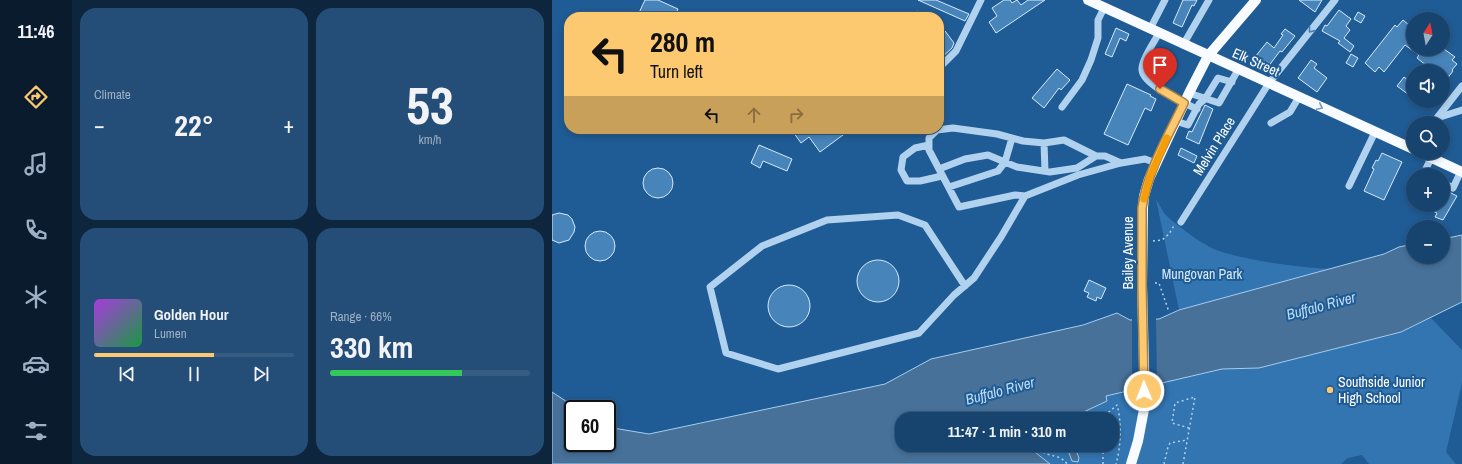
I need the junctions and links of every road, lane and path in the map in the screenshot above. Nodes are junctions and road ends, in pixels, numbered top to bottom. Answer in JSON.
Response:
{"nodes":[{"id":1,"x":981,"y":0,"type":"edge"},
{"id":2,"x":1088,"y":0,"type":"edge"},
{"id":3,"x":1165,"y":0,"type":"edge"},
{"id":4,"x":1209,"y":0,"type":"edge"},
{"id":5,"x":1255,"y":0,"type":"edge"},
{"id":6,"x":1335,"y":0,"type":"edge"},
{"id":7,"x":1104,"y":8,"type":"junction"},
{"id":8,"x":1154,"y":31,"type":"junction"},
{"id":9,"x":1183,"y":44,"type":"junction"},
{"id":10,"x":1208,"y":56,"type":"junction"},
{"id":11,"x":944,"y":63,"type":"edge"},
{"id":12,"x":1238,"y":70,"type":"junction"},
{"id":13,"x":1232,"y":82,"type":"junction"},
{"id":14,"x":1269,"y":83,"type":"junction"},
{"id":15,"x":1462,"y":86,"type":"edge"},
{"id":16,"x":1189,"y":93,"type":"junction"},
{"id":17,"x":1299,"y":97,"type":"junction"},
{"id":18,"x":1205,"y":99,"type":"junction"},
{"id":19,"x":1184,"y":103,"type":"junction"},
{"id":20,"x":1062,"y":107,"type":"dead end"},
{"id":21,"x":1197,"y":108,"type":"junction"},
{"id":22,"x":1462,"y":110,"type":"edge"},
{"id":23,"x":1439,"y":116,"type":"edge"},
{"id":24,"x":1447,"y":116,"type":"edge"},
{"id":25,"x":1175,"y":121,"type":"junction"},
{"id":26,"x":1271,"y":123,"type":"dead end"},
{"id":27,"x":944,"y":129,"type":"edge"},
{"id":28,"x":1375,"y":132,"type":"junction"},
{"id":29,"x":933,"y":134,"type":"edge"},
{"id":30,"x":1012,"y":138,"type":"junction"},
{"id":31,"x":1044,"y":143,"type":"junction"},
{"id":32,"x":929,"y":144,"type":"junction"},
{"id":33,"x":1406,"y":146,"type":"edge"},
{"id":34,"x":1096,"y":156,"type":"junction"},
{"id":35,"x":1435,"y":160,"type":"edge"},
{"id":36,"x":1005,"y":162,"type":"junction"},
{"id":37,"x":1121,"y":163,"type":"junction"},
{"id":38,"x":1156,"y":163,"type":"junction"},
{"id":39,"x":939,"y":169,"type":"junction"},
{"id":40,"x":1045,"y":171,"type":"junction"},
{"id":41,"x":1461,"y":172,"type":"edge"},
{"id":42,"x":942,"y":176,"type":"junction"},
{"id":43,"x":1348,"y":186,"type":"dead end"},
{"id":44,"x":1450,"y":186,"type":"edge"},
{"id":45,"x":949,"y":187,"type":"junction"},
{"id":46,"x":1025,"y":196,"type":"junction"},
{"id":47,"x":1181,"y":222,"type":"joint"},
{"id":48,"x":1153,"y":241,"type":"dead end"},
{"id":49,"x":1155,"y":283,"type":"dead end"},
{"id":50,"x":965,"y":286,"type":"junction"},
{"id":51,"x":1169,"y":312,"type":"dead end"},
{"id":52,"x":1109,"y":412,"type":"edge"},
{"id":53,"x":1119,"y":412,"type":"edge"},
{"id":54,"x":1119,"y":413,"type":"edge"},
{"id":55,"x":1189,"y":428,"type":"junction"},
{"id":56,"x":1187,"y":440,"type":"junction"},
{"id":57,"x":1119,"y":445,"type":"edge"},
{"id":58,"x":1042,"y":452,"type":"edge"},
{"id":59,"x":1103,"y":452,"type":"edge"},
{"id":60,"x":1118,"y":452,"type":"edge"},
{"id":61,"x":1117,"y":463,"type":"edge"},
{"id":62,"x":1067,"y":464,"type":"edge"},
{"id":63,"x":1103,"y":464,"type":"edge"},
{"id":64,"x":1120,"y":464,"type":"edge"},
{"id":65,"x":1132,"y":464,"type":"edge"},
{"id":66,"x":1164,"y":464,"type":"edge"},
{"id":67,"x":1183,"y":464,"type":"edge"}],
"edges":[{"from":1,"to":11,"type":"street"},
{"from":2,"to":7,"type":"main road","name":"Elk Street"},
{"from":3,"to":8,"type":"street"},
{"from":4,"to":9,"type":"street"},
{"from":5,"to":10,"type":"main road","name":"Bailey Avenue"},
{"from":6,"to":14,"type":"street","name":"Melvin Place","one_way":true},
{"from":7,"to":8,"type":"main road","name":"Elk Street"},
{"from":7,"to":20,"type":"street"},
{"from":8,"to":9,"type":"main road","name":"Elk Street"},
{"from":8,"to":19,"type":"street"},
{"from":9,"to":10,"type":"main road","name":"Elk Street"},
{"from":10,"to":12,"type":"main road","name":"Elk Street"},
{"from":10,"to":16,"type":"main road","name":"Bailey Avenue"},
{"from":12,"to":13,"type":"street"},
{"from":12,"to":14,"type":"main road","name":"Elk Street"},
{"from":13,"to":18,"type":"street"},
{"from":13,"to":18,"type":"street"},
{"from":14,"to":17,"type":"main road","name":"Elk Street"},
{"from":14,"to":47,"type":"street","name":"Melvin Place"},
{"from":15,"to":23,"type":"street"},
{"from":16,"to":18,"type":"street"},
{"from":16,"to":19,"type":"main road","name":"Bailey Avenue"},
{"from":17,"to":26,"type":"street"},
{"from":17,"to":28,"type":"main road","name":"Elk Street","one_way":true},
{"from":18,"to":21,"type":"street"},
{"from":19,"to":21,"type":"street"},
{"from":19,"to":25,"type":"main road","name":"Bailey Avenue"},
{"from":21,"to":25,"type":"street"},
{"from":22,"to":24,"type":"street"},
{"from":25,"to":38,"type":"main road","name":"Bailey Avenue"},
{"from":27,"to":30,"type":"street"},
{"from":28,"to":33,"type":"main road","name":"Elk Street"},
{"from":28,"to":43,"type":"street"},
{"from":29,"to":32,"type":"street"},
{"from":30,"to":31,"type":"street"},
{"from":30,"to":36,"type":"street"},
{"from":31,"to":34,"type":"street"},
{"from":31,"to":40,"type":"street"},
{"from":32,"to":39,"type":"street"},
{"from":32,"to":42,"type":"street"},
{"from":34,"to":37,"type":"street"},
{"from":34,"to":40,"type":"street"},
{"from":35,"to":41,"type":"main road"},
{"from":36,"to":39,"type":"street"},
{"from":36,"to":40,"type":"street"},
{"from":36,"to":45,"type":"street"},
{"from":37,"to":38,"type":"street"},
{"from":37,"to":46,"type":"street"},
{"from":38,"to":65,"type":"main road","name":"Bailey Avenue"},
{"from":39,"to":42,"type":"street"},
{"from":41,"to":44,"type":"street"},
{"from":42,"to":45,"type":"street"},
{"from":45,"to":46,"type":"street"},
{"from":46,"to":50,"type":"street"},
{"from":47,"to":48,"type":"path"},
{"from":49,"to":51,"type":"path"},
{"from":50,"to":50,"type":"street"},
{"from":52,"to":53,"type":"path"},
{"from":54,"to":57,"type":"path"},
{"from":55,"to":55,"type":"path"},
{"from":55,"to":56,"type":"path"},
{"from":56,"to":66,"type":"path"},
{"from":56,"to":67,"type":"path"},
{"from":58,"to":62,"type":"path"},
{"from":59,"to":63,"type":"path"},
{"from":60,"to":61,"type":"path"},
{"from":61,"to":64,"type":"path"}]}
